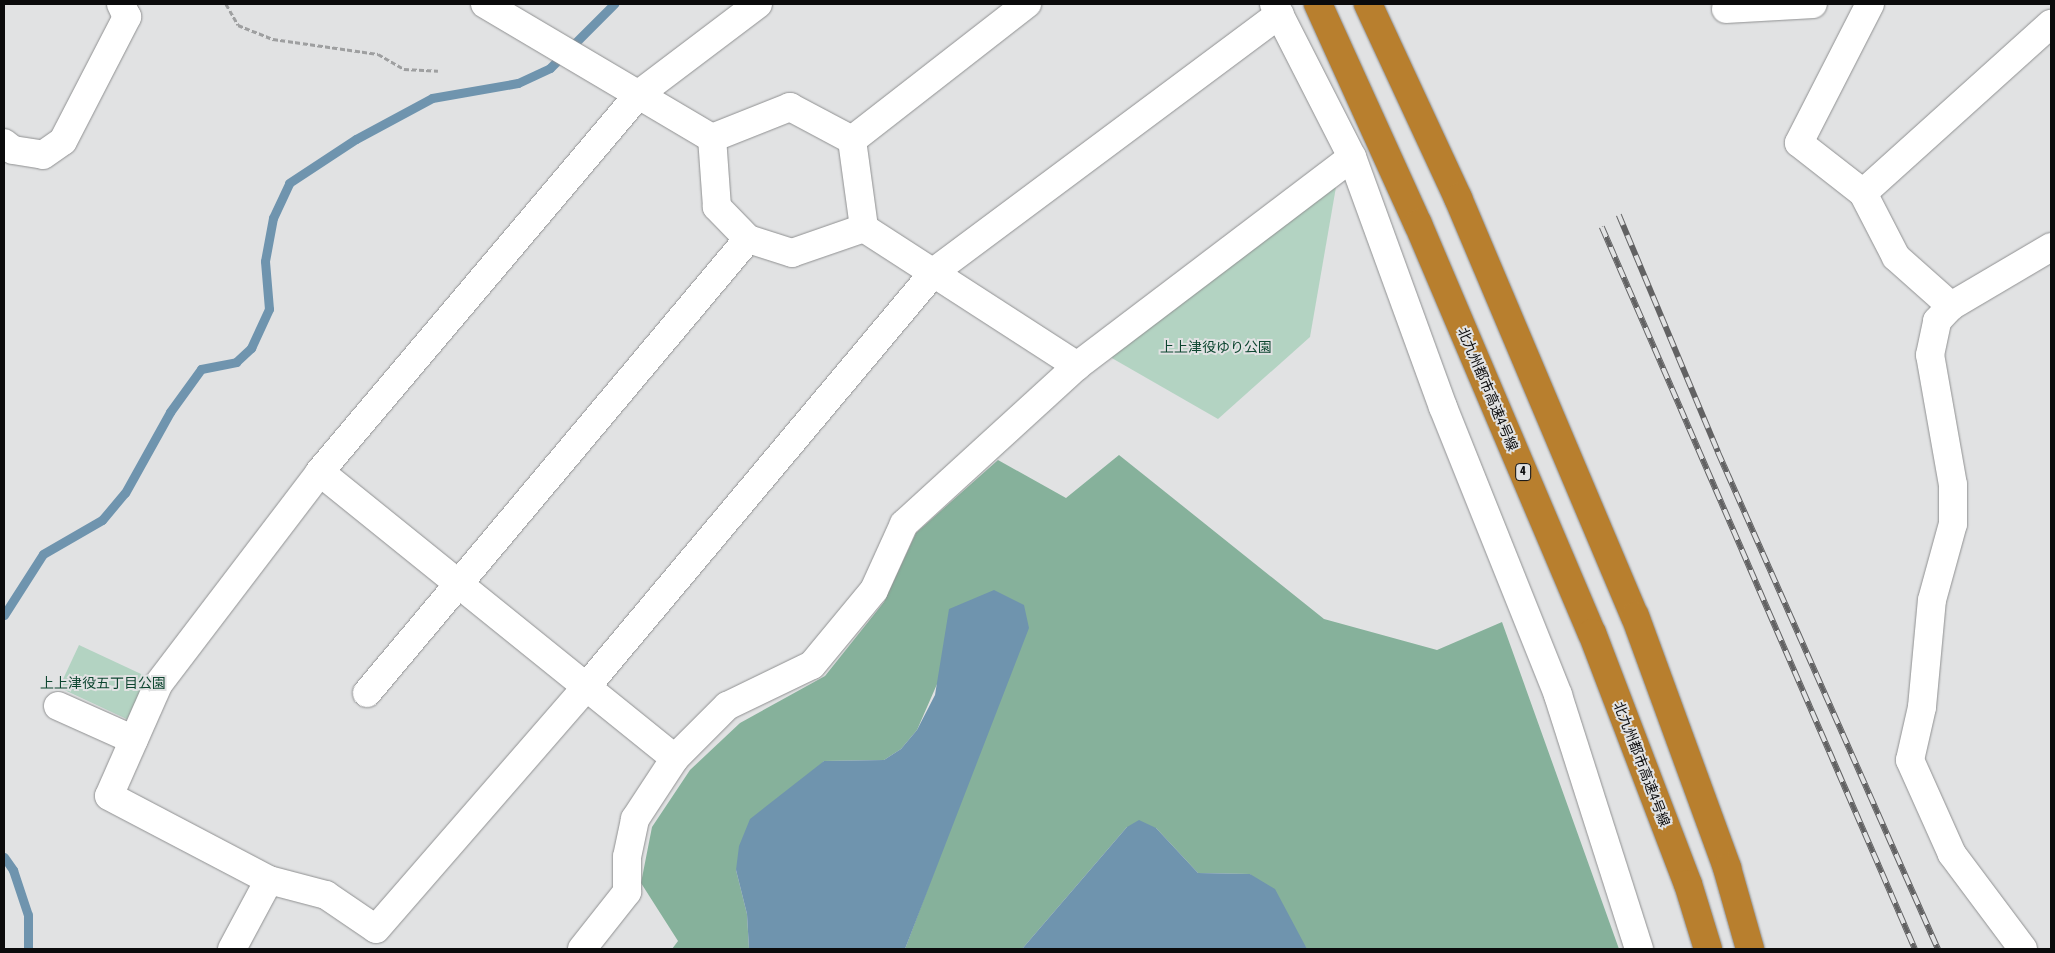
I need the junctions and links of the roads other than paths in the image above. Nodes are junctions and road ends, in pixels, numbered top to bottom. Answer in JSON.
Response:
{"nodes":[{"id":1,"x":121,"y":4,"type":"edge"},
{"id":2,"x":485,"y":4,"type":"edge"},
{"id":3,"x":758,"y":4,"type":"edge"},
{"id":4,"x":1027,"y":4,"type":"edge"},
{"id":5,"x":1318,"y":4,"type":"edge"},
{"id":6,"x":1368,"y":4,"type":"edge"},
{"id":7,"x":1813,"y":4,"type":"edge"},
{"id":8,"x":1870,"y":4,"type":"edge"},
{"id":9,"x":1277,"y":9,"type":"edge"},
{"id":10,"x":1726,"y":9,"type":"dead end"},
{"id":11,"x":2051,"y":24,"type":"edge"},
{"id":12,"x":639,"y":94,"type":"junction"},
{"id":13,"x":712,"y":138,"type":"junction"},
{"id":14,"x":852,"y":140,"type":"junction"},
{"id":15,"x":4,"y":143,"type":"edge"},
{"id":16,"x":1352,"y":157,"type":"junction"},
{"id":17,"x":1863,"y":193,"type":"junction"},
{"id":18,"x":864,"y":228,"type":"junction"},
{"id":19,"x":748,"y":239,"type":"junction"},
{"id":20,"x":2051,"y":248,"type":"edge"},
{"id":21,"x":935,"y":271,"type":"junction"},
{"id":22,"x":1951,"y":306,"type":"junction"},
{"id":23,"x":1077,"y":366,"type":"junction"},
{"id":24,"x":320,"y":472,"type":"junction"},
{"id":25,"x":459,"y":582,"type":"junction"},
{"id":26,"x":587,"y":686,"type":"junction"},
{"id":27,"x":367,"y":693,"type":"dead end"},
{"id":28,"x":58,"y":706,"type":"dead end"},
{"id":29,"x":134,"y":740,"type":"junction"},
{"id":30,"x":675,"y":758,"type":"junction"},
{"id":31,"x":269,"y":880,"type":"junction"},
{"id":32,"x":232,"y":949,"type":"edge"},
{"id":33,"x":582,"y":949,"type":"edge"},
{"id":34,"x":1639,"y":949,"type":"edge"},
{"id":35,"x":1708,"y":949,"type":"edge"},
{"id":36,"x":1750,"y":949,"type":"edge"},
{"id":37,"x":2023,"y":949,"type":"edge"}],
"edges":[{"from":1,"to":15,"type":"street"},
{"from":2,"to":12,"type":"street"},
{"from":3,"to":12,"type":"street"},
{"from":4,"to":14,"type":"street"},
{"from":5,"to":35,"type":"highway","name":"北九州都市高速4号線","number":"4"},
{"from":6,"to":36,"type":"highway"},
{"from":7,"to":10,"type":"street"},
{"from":8,"to":17,"type":"street"},
{"from":9,"to":16,"type":"street"},
{"from":9,"to":21,"type":"street"},
{"from":11,"to":17,"type":"street"},
{"from":12,"to":13,"type":"street"},
{"from":12,"to":24,"type":"street"},
{"from":13,"to":14,"type":"street"},
{"from":13,"to":19,"type":"street"},
{"from":14,"to":18,"type":"street"},
{"from":16,"to":23,"type":"street"},
{"from":16,"to":34,"type":"street"},
{"from":17,"to":22,"type":"street"},
{"from":18,"to":19,"type":"street"},
{"from":18,"to":21,"type":"street"},
{"from":19,"to":25,"type":"street"},
{"from":20,"to":22,"type":"street"},
{"from":21,"to":23,"type":"street"},
{"from":21,"to":26,"type":"street"},
{"from":22,"to":37,"type":"street"},
{"from":23,"to":30,"type":"street"},
{"from":24,"to":25,"type":"street"},
{"from":24,"to":29,"type":"street"},
{"from":25,"to":26,"type":"street"},
{"from":25,"to":27,"type":"street"},
{"from":26,"to":30,"type":"street"},
{"from":26,"to":31,"type":"street"},
{"from":28,"to":29,"type":"street"},
{"from":29,"to":31,"type":"street"},
{"from":30,"to":33,"type":"street"},
{"from":31,"to":32,"type":"street"}]}
